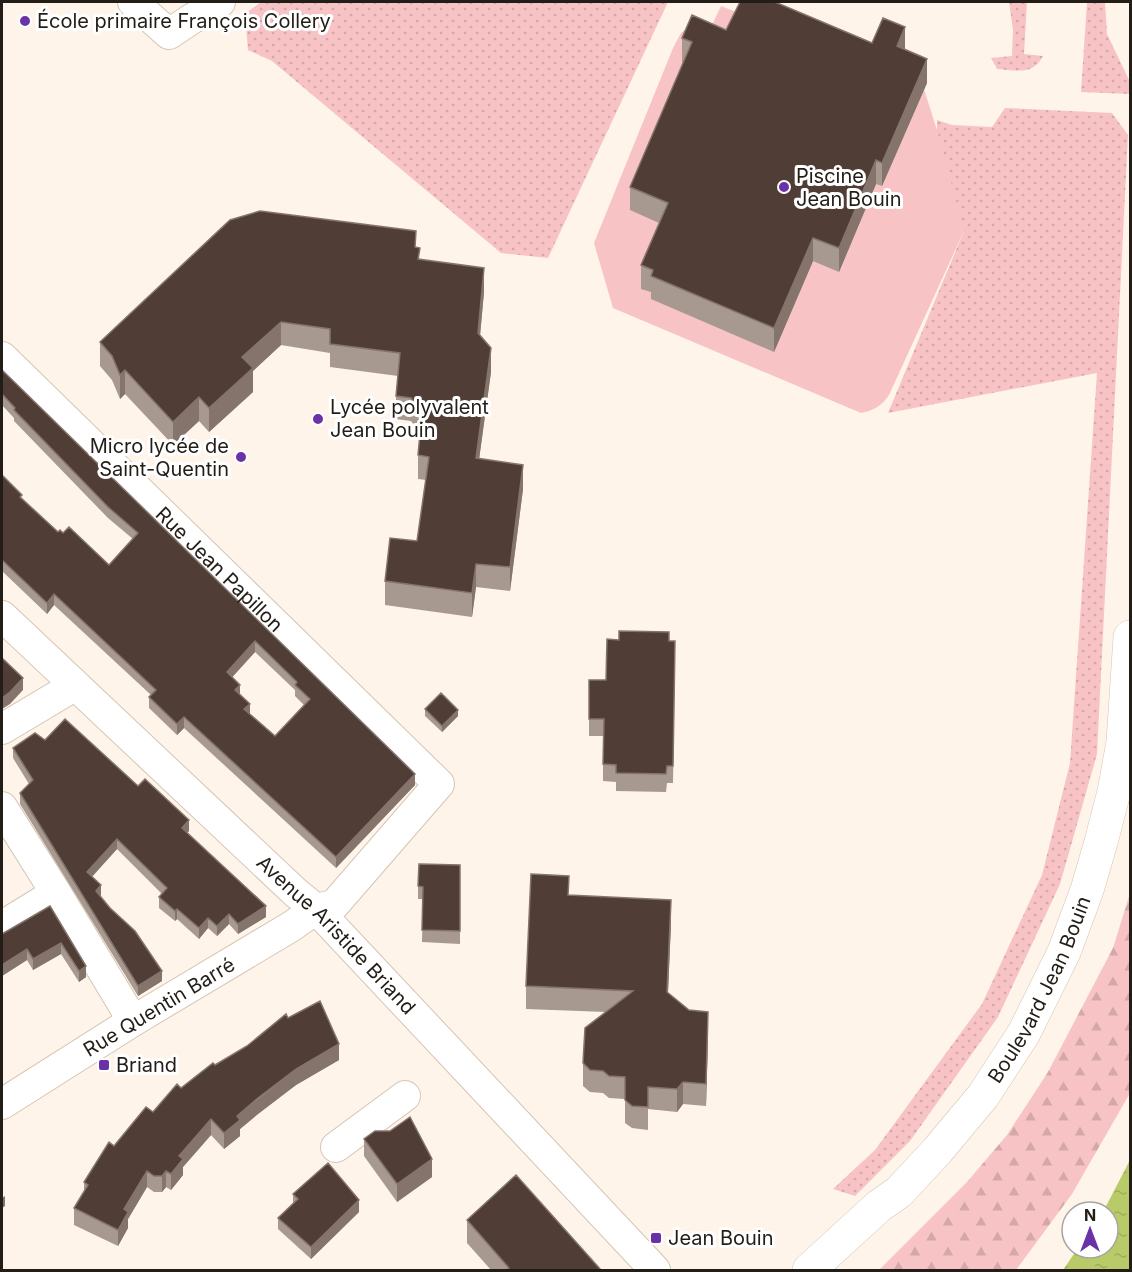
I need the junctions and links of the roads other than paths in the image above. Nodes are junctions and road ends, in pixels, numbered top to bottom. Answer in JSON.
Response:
{"nodes":[{"id":1,"x":133,"y":2,"type":"edge"},
{"id":2,"x":220,"y":2,"type":"edge"},
{"id":3,"x":2,"y":357,"type":"edge"},
{"id":4,"x":2,"y":616,"type":"edge"},
{"id":5,"x":1131,"y":637,"type":"edge"},
{"id":6,"x":72,"y":682,"type":"junction"},
{"id":7,"x":2,"y":729,"type":"edge"},
{"id":8,"x":439,"y":784,"type":"joint"},
{"id":9,"x":2,"y":807,"type":"edge"},
{"id":10,"x":56,"y":892,"type":"junction"},
{"id":11,"x":316,"y":909,"type":"junction"},
{"id":12,"x":2,"y":926,"type":"edge"},
{"id":13,"x":133,"y":1021,"type":"junction"},
{"id":14,"x":405,"y":1096,"type":"dead end"},
{"id":15,"x":2,"y":1104,"type":"edge"},
{"id":16,"x":336,"y":1148,"type":"dead end"},
{"id":17,"x":655,"y":1270,"type":"edge"},
{"id":18,"x":809,"y":1270,"type":"edge"}],
"edges":[{"from":1,"to":2,"type":"street"},
{"from":3,"to":8,"type":"street","name":"Rue Jean Papillon"},
{"from":4,"to":6,"type":"street","name":"Avenue Aristide Briand"},
{"from":5,"to":18,"type":"street","name":"Boulevard Jean Bouin"},
{"from":6,"to":7,"type":"street"},
{"from":6,"to":11,"type":"street","name":"Avenue Aristide Briand"},
{"from":8,"to":11,"type":"street","name":"Rue Quentin Barré"},
{"from":9,"to":10,"type":"street"},
{"from":10,"to":12,"type":"street"},
{"from":10,"to":13,"type":"street"},
{"from":11,"to":13,"type":"street","name":"Rue Quentin Barré"},
{"from":11,"to":17,"type":"street","name":"Avenue Aristide Briand"},
{"from":13,"to":15,"type":"street","name":"Rue Quentin Barré"},
{"from":14,"to":16,"type":"street"}]}
